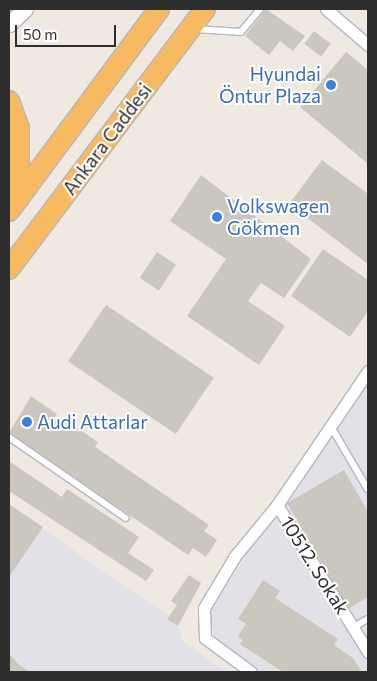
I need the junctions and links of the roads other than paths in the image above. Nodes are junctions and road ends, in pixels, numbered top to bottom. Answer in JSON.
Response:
{"nodes":[{"id":1,"x":24,"y":9,"type":"edge"},
{"id":2,"x":159,"y":9,"type":"edge"},
{"id":3,"x":205,"y":9,"type":"edge"},
{"id":4,"x":260,"y":9,"type":"edge"},
{"id":5,"x":326,"y":9,"type":"edge"},
{"id":6,"x":9,"y":24,"type":"edge"},
{"id":7,"x":191,"y":28,"type":"junction"},
{"id":8,"x":368,"y":44,"type":"edge"},
{"id":9,"x":9,"y":101,"type":"edge"},
{"id":10,"x":12,"y":205,"type":"edge"},
{"id":11,"x":9,"y":269,"type":"edge"},
{"id":12,"x":368,"y":371,"type":"edge"},
{"id":13,"x":331,"y":426,"type":"junction"},
{"id":14,"x":9,"y":437,"type":"edge"},
{"id":15,"x":368,"y":489,"type":"edge"},
{"id":16,"x":277,"y":505,"type":"junction"},
{"id":17,"x":126,"y":518,"type":"dead end"},
{"id":18,"x":368,"y":619,"type":"edge"},
{"id":19,"x":354,"y":627,"type":"junction"},
{"id":20,"x":368,"y":652,"type":"edge"},
{"id":21,"x":250,"y":672,"type":"edge"}],
"edges":[{"from":1,"to":6,"type":"street"},
{"from":2,"to":10,"type":"highway","name":"Ankara Caddesi"},
{"from":3,"to":7,"type":"highway","name":"Ankara Caddesi"},
{"from":4,"to":7,"type":"lane"},
{"from":5,"to":8,"type":"street"},
{"from":7,"to":11,"type":"highway","name":"Ankara Caddesi"},
{"from":9,"to":10,"type":"highway"},
{"from":12,"to":13,"type":"street","name":"10512. Sokak"},
{"from":13,"to":15,"type":"lane"},
{"from":13,"to":16,"type":"street","name":"10512. Sokak"},
{"from":14,"to":17,"type":"lane"},
{"from":16,"to":19,"type":"street","name":"10512. Sokak"},
{"from":16,"to":21,"type":"street","name":"10512. Sokak"},
{"from":18,"to":19,"type":"lane"},
{"from":19,"to":20,"type":"street","name":"10512. Sokak"}]}
